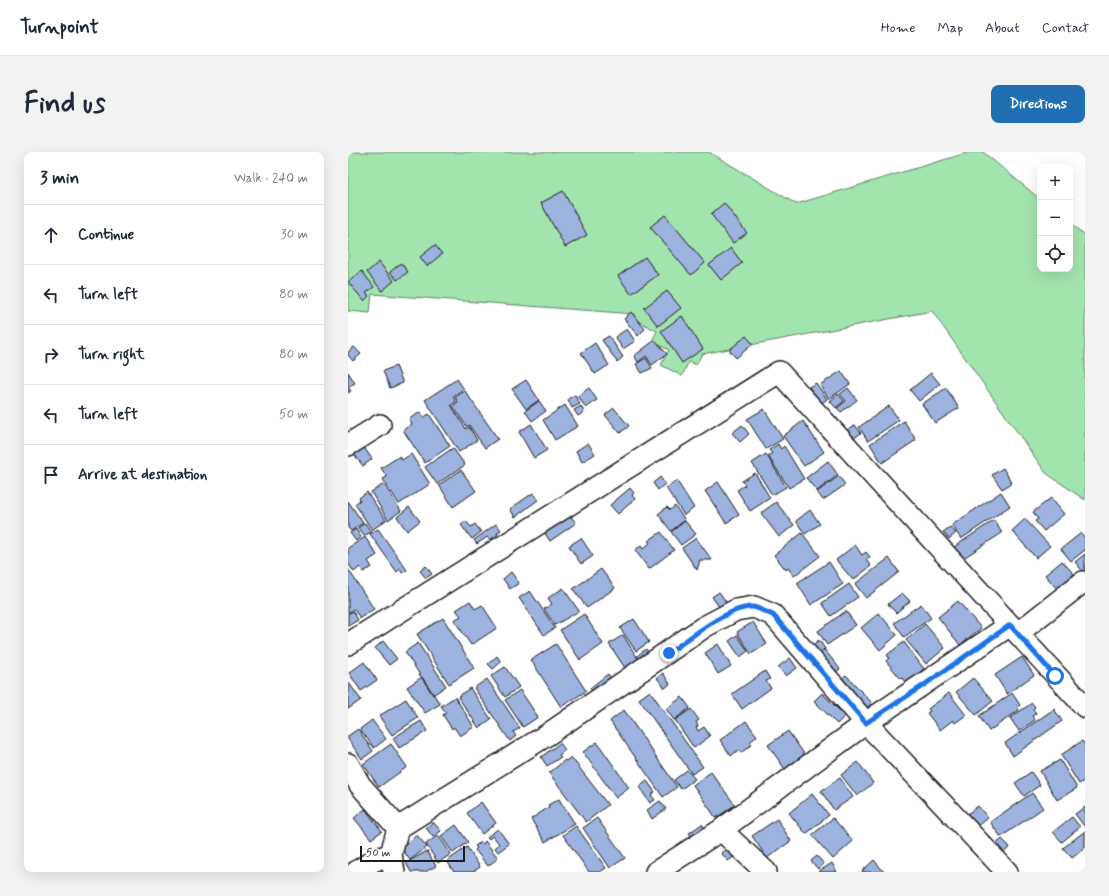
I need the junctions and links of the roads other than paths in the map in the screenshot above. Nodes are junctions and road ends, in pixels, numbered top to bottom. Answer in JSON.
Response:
{"nodes":[{"id":1,"x":380,"y":425,"type":"dead end"},
{"id":2,"x":348,"y":446,"type":"edge"},
{"id":3,"x":1083,"y":582,"type":"dead end"},
{"id":4,"x":1014,"y":629,"type":"junction"},
{"id":5,"x":348,"y":644,"type":"edge"},
{"id":6,"x":1085,"y":707,"type":"edge"},
{"id":7,"x":866,"y":723,"type":"junction"},
{"id":8,"x":348,"y":764,"type":"edge"},
{"id":9,"x":398,"y":828,"type":"junction"},
{"id":10,"x":721,"y":830,"type":"junction"},
{"id":11,"x":393,"y":863,"type":"edge"},
{"id":12,"x":356,"y":872,"type":"edge"},
{"id":13,"x":656,"y":872,"type":"edge"},
{"id":14,"x":766,"y":872,"type":"edge"},
{"id":15,"x":1007,"y":872,"type":"edge"}],
"edges":[{"from":1,"to":2,"type":"street"},
{"from":3,"to":4,"type":"street"},
{"from":4,"to":5,"type":"street"},
{"from":4,"to":6,"type":"street"},
{"from":4,"to":7,"type":"street"},
{"from":7,"to":9,"type":"street"},
{"from":7,"to":10,"type":"street"},
{"from":7,"to":15,"type":"street"},
{"from":8,"to":9,"type":"street"},
{"from":9,"to":11,"type":"street"},
{"from":10,"to":13,"type":"street"},
{"from":10,"to":14,"type":"street"},
{"from":11,"to":12,"type":"street"}]}
